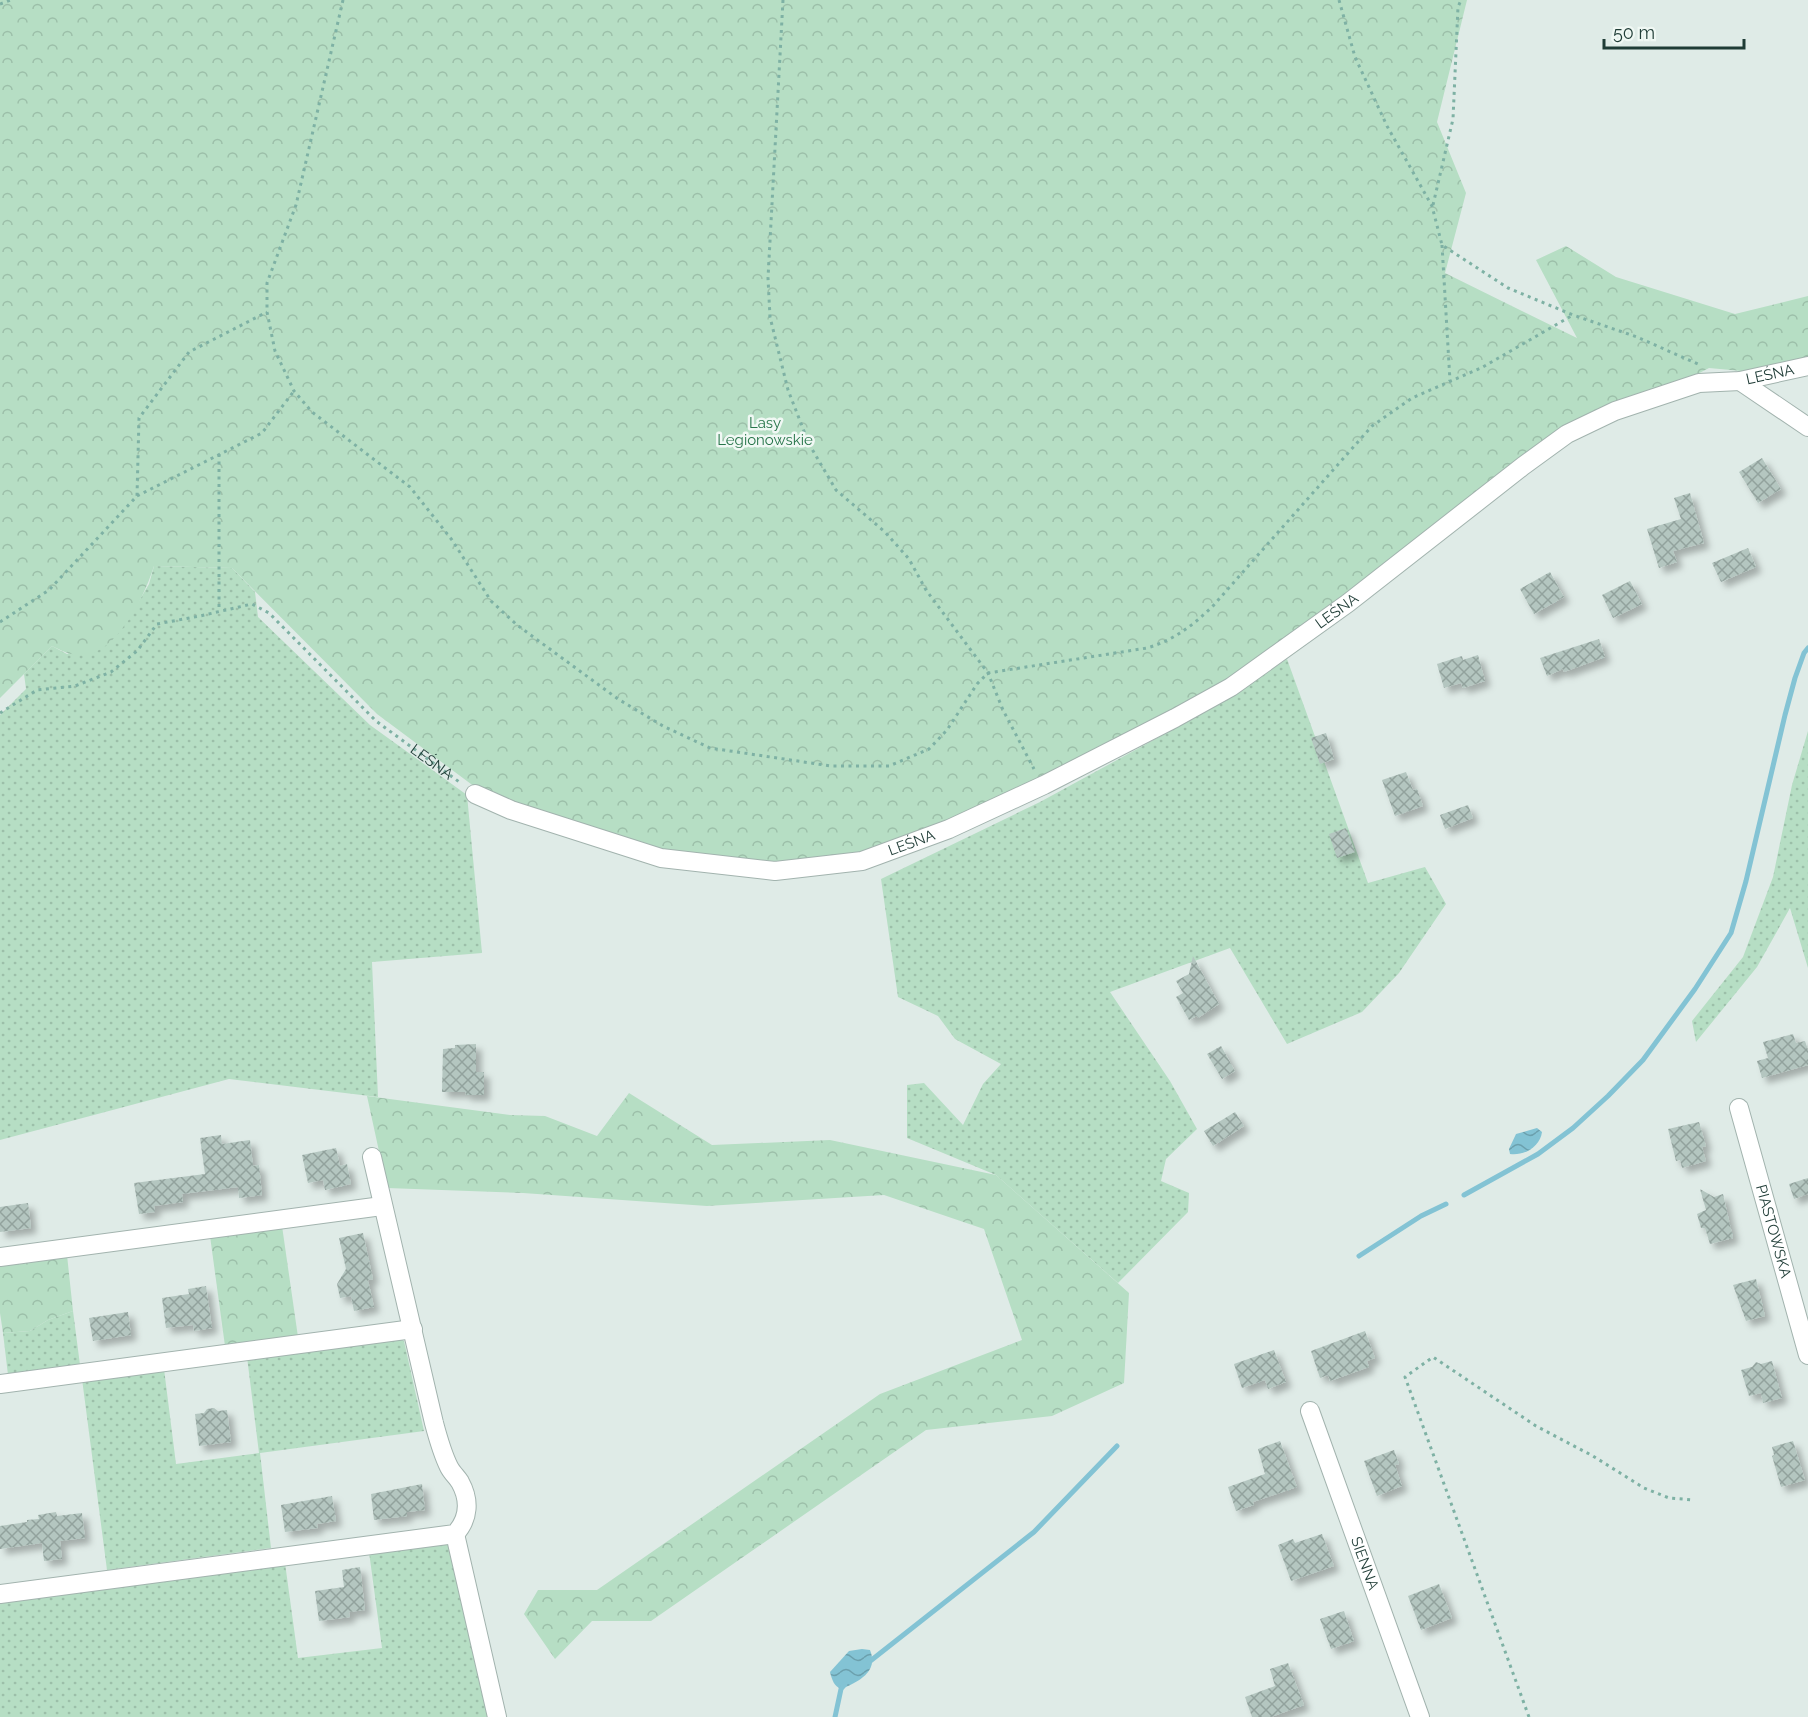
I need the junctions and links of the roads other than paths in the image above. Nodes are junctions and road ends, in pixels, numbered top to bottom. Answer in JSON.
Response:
{"nodes":[{"id":1,"x":1808,"y":366,"type":"edge"},
{"id":2,"x":1740,"y":381,"type":"junction"},
{"id":3,"x":1808,"y":427,"type":"edge"},
{"id":4,"x":475,"y":794,"type":"road end"},
{"id":5,"x":1739,"y":1107,"type":"dead end"},
{"id":6,"x":372,"y":1157,"type":"dead end"},
{"id":7,"x":382,"y":1206,"type":"junction"},
{"id":8,"x":0,"y":1257,"type":"edge"},
{"id":9,"x":413,"y":1329,"type":"junction"},
{"id":10,"x":1808,"y":1355,"type":"edge"},
{"id":11,"x":0,"y":1384,"type":"edge"},
{"id":12,"x":1310,"y":1411,"type":"dead end"},
{"id":13,"x":455,"y":1534,"type":"junction"},
{"id":14,"x":0,"y":1594,"type":"edge"},
{"id":15,"x":497,"y":1717,"type":"edge"},
{"id":16,"x":1420,"y":1717,"type":"edge"}],
"edges":[{"from":1,"to":2,"type":"street","name":"LEŚNA"},
{"from":2,"to":3,"type":"street"},
{"from":2,"to":4,"type":"street","name":"LEŚNA"},
{"from":5,"to":10,"type":"street","name":"PIASTOWSKA"},
{"from":6,"to":7,"type":"street"},
{"from":7,"to":8,"type":"street"},
{"from":7,"to":9,"type":"street"},
{"from":9,"to":11,"type":"street"},
{"from":9,"to":13,"type":"street"},
{"from":12,"to":16,"type":"street","name":"SIENNA"},
{"from":13,"to":14,"type":"street"},
{"from":13,"to":15,"type":"street"}]}
